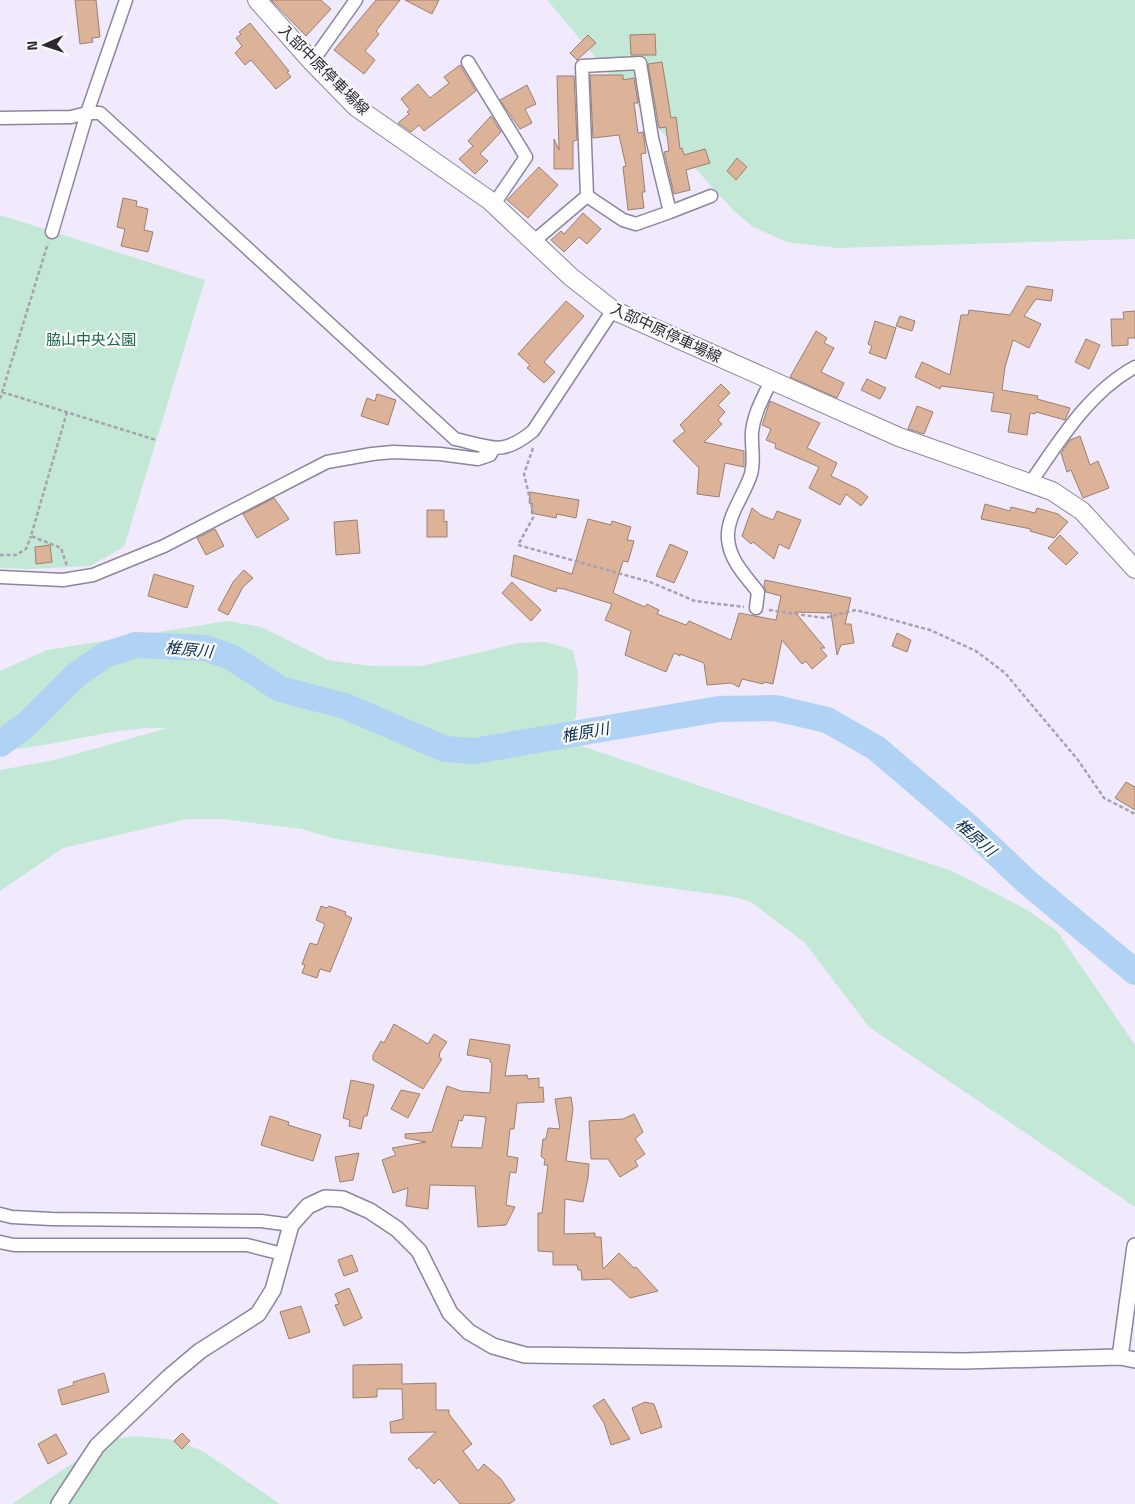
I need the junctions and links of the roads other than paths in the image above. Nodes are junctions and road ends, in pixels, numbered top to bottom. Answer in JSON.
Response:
{"nodes":[{"id":1,"x":126,"y":0,"type":"edge"},
{"id":2,"x":257,"y":0,"type":"edge"},
{"id":3,"x":356,"y":0,"type":"edge"},
{"id":4,"x":312,"y":62,"type":"junction"},
{"id":5,"x":468,"y":62,"type":"dead end"},
{"id":6,"x":87,"y":113,"type":"junction"},
{"id":7,"x":0,"y":118,"type":"edge"},
{"id":8,"x":587,"y":196,"type":"junction"},
{"id":9,"x":712,"y":196,"type":"dead end"},
{"id":10,"x":494,"y":204,"type":"junction"},
{"id":11,"x":670,"y":212,"type":"junction"},
{"id":12,"x":52,"y":232,"type":"road end"},
{"id":13,"x":534,"y":240,"type":"junction"},
{"id":14,"x":613,"y":310,"type":"junction"},
{"id":15,"x":1135,"y":367,"type":"edge"},
{"id":16,"x":771,"y":381,"type":"junction"},
{"id":17,"x":494,"y":448,"type":"junction"},
{"id":18,"x":1031,"y":482,"type":"junction"},
{"id":19,"x":1135,"y":569,"type":"edge"},
{"id":20,"x":0,"y":577,"type":"edge"},
{"id":21,"x":756,"y":608,"type":"road end"},
{"id":22,"x":0,"y":1214,"type":"edge"},
{"id":23,"x":290,"y":1225,"type":"junction"},
{"id":24,"x":0,"y":1242,"type":"edge"},
{"id":25,"x":1135,"y":1246,"type":"edge"},
{"id":26,"x":282,"y":1254,"type":"junction"},
{"id":27,"x":1128,"y":1358,"type":"edge"},
{"id":28,"x":59,"y":1504,"type":"edge"}],
"edges":[{"from":1,"to":6,"type":"street"},
{"from":2,"to":4,"type":"main road","name":"入部中原停車場線"},
{"from":3,"to":4,"type":"street"},
{"from":4,"to":10,"type":"main road","name":"入部中原停車場線"},
{"from":5,"to":10,"type":"street"},
{"from":6,"to":7,"type":"street"},
{"from":6,"to":12,"type":"street"},
{"from":6,"to":17,"type":"street"},
{"from":8,"to":11,"type":"street"},
{"from":8,"to":11,"type":"street"},
{"from":8,"to":13,"type":"street"},
{"from":9,"to":11,"type":"street"},
{"from":10,"to":13,"type":"main road","name":"入部中原停車場線"},
{"from":13,"to":14,"type":"main road","name":"入部中原停車場線"},
{"from":14,"to":16,"type":"main road","name":"入部中原停車場線"},
{"from":14,"to":17,"type":"street"},
{"from":15,"to":18,"type":"street"},
{"from":16,"to":18,"type":"main road","name":"入部中原停車場線"},
{"from":16,"to":21,"type":"street"},
{"from":17,"to":20,"type":"street"},
{"from":18,"to":19,"type":"main road","name":"入部中原停車場線"},
{"from":22,"to":23,"type":"street"},
{"from":23,"to":26,"type":"street"},
{"from":23,"to":27,"type":"street"},
{"from":24,"to":26,"type":"street"},
{"from":25,"to":27,"type":"street"},
{"from":26,"to":28,"type":"street"}]}
